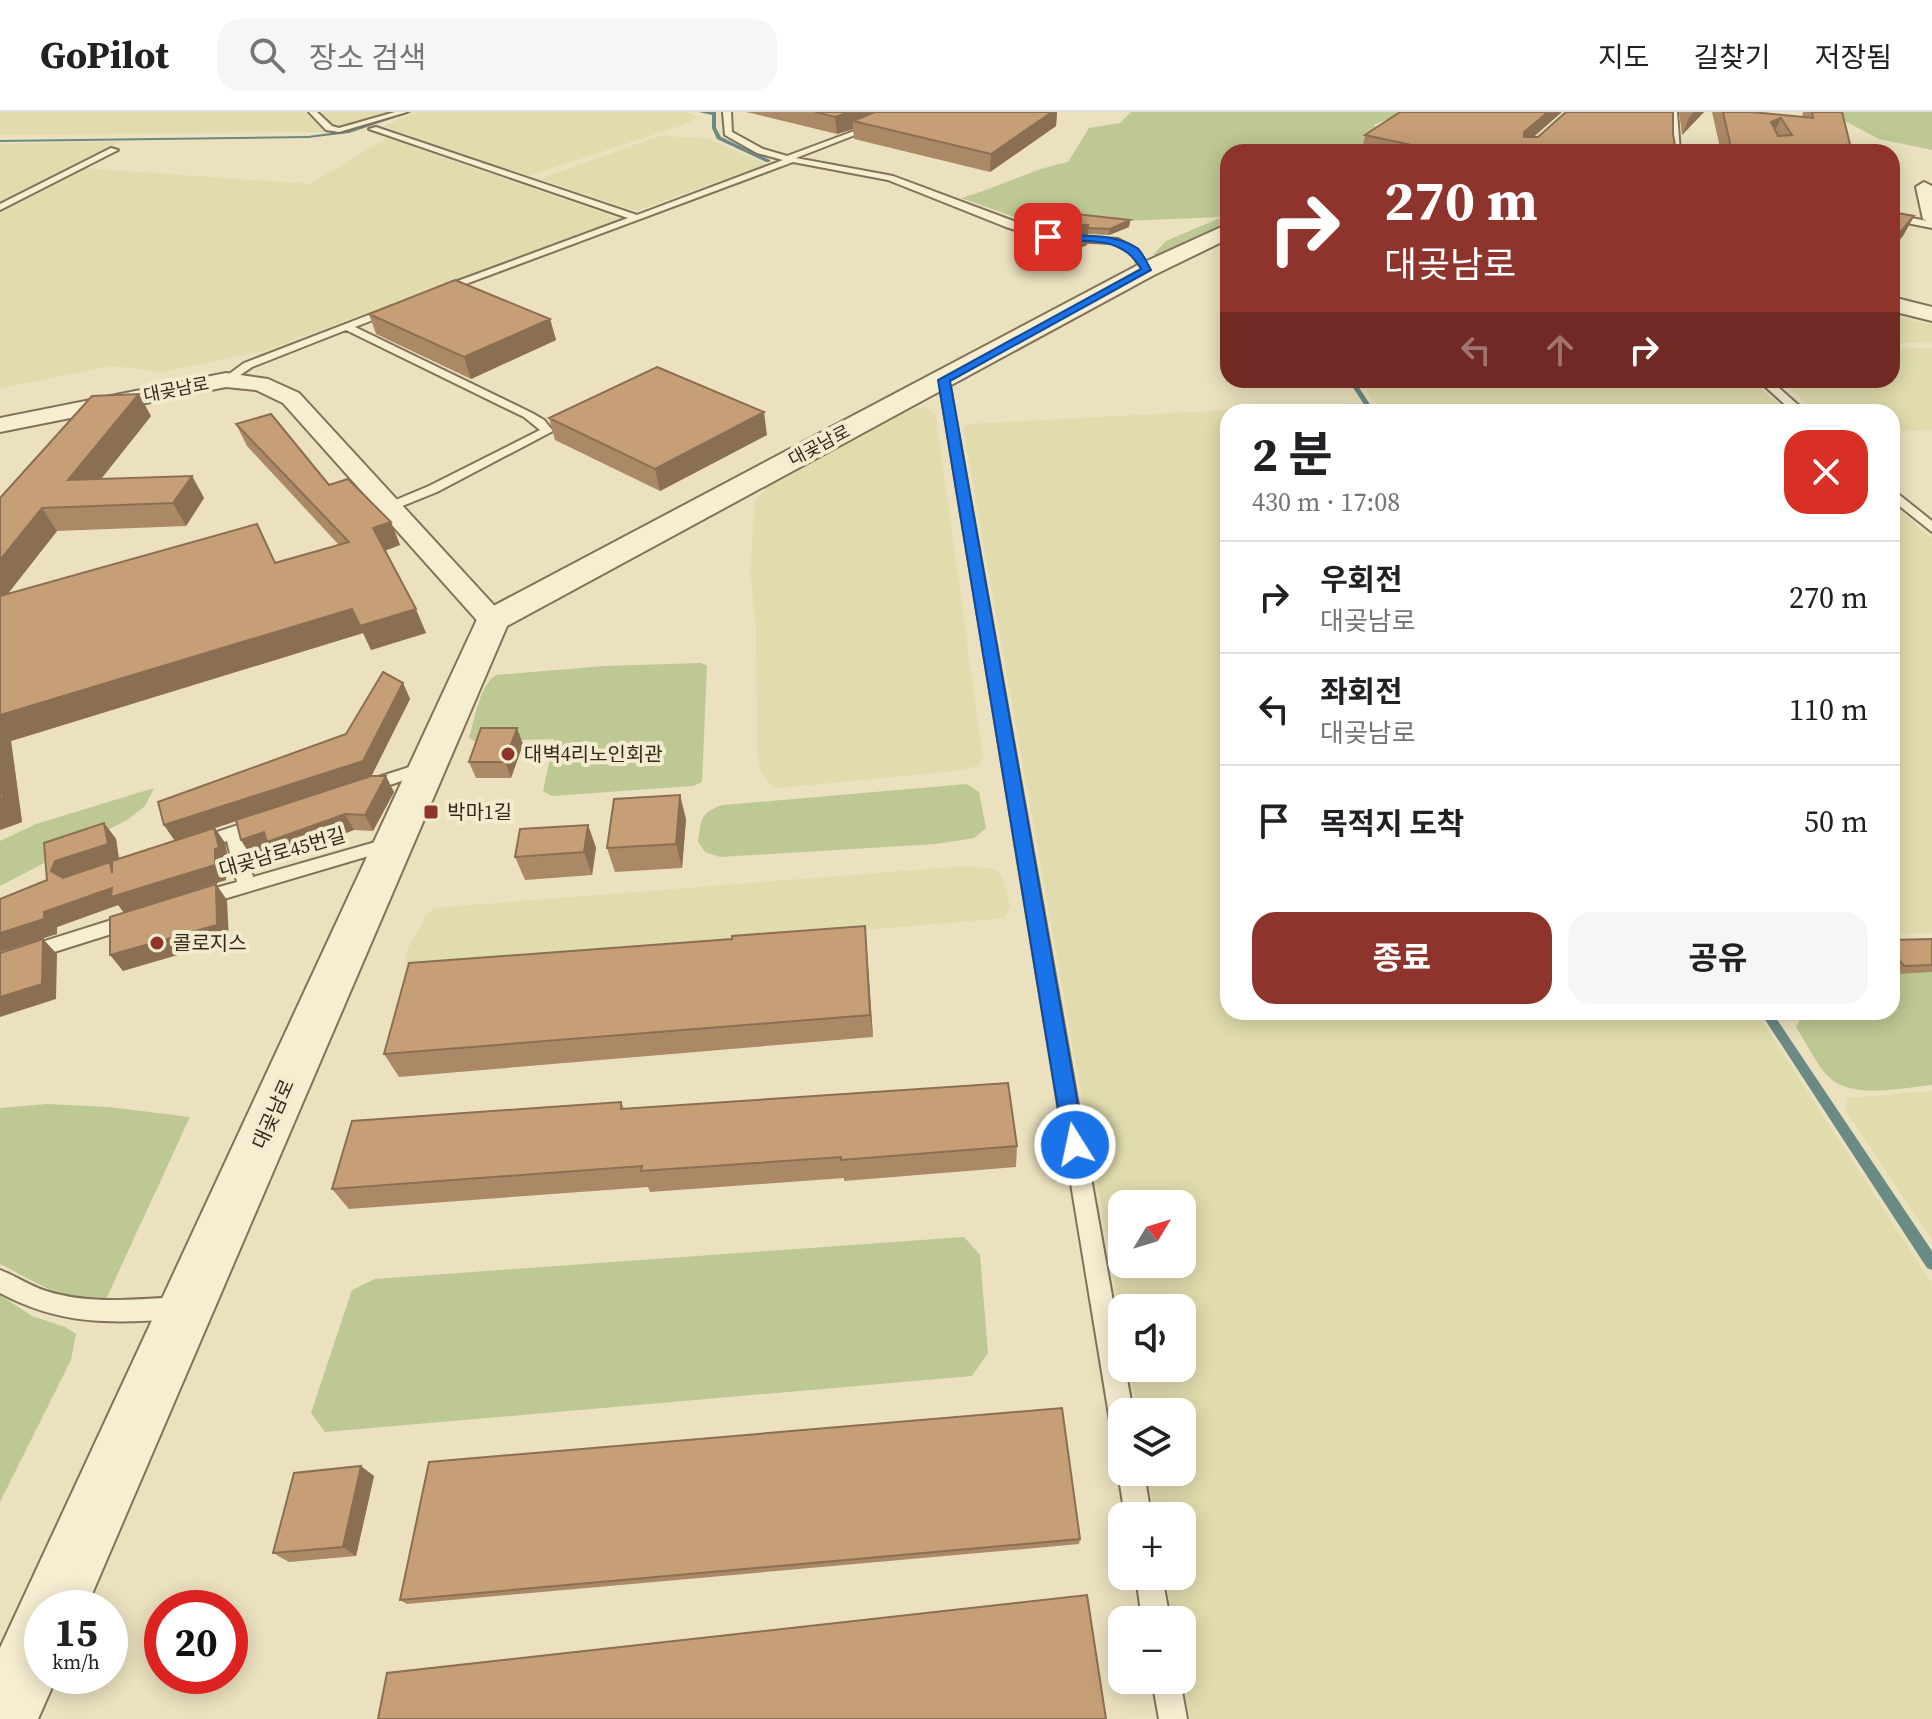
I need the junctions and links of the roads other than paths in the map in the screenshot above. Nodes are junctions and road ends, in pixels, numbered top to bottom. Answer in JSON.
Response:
{"nodes":[{"id":1,"x":313,"y":112,"type":"edge"},
{"id":2,"x":403,"y":112,"type":"edge"},
{"id":3,"x":727,"y":112,"type":"edge"},
{"id":4,"x":1673,"y":112,"type":"edge"},
{"id":5,"x":870,"y":126,"type":"edge"},
{"id":6,"x":373,"y":129,"type":"dead end"},
{"id":7,"x":1675,"y":144,"type":"edge"},
{"id":8,"x":114,"y":150,"type":"dead end"},
{"id":9,"x":790,"y":159,"type":"junction"},
{"id":10,"x":1924,"y":187,"type":"dead end"},
{"id":11,"x":0,"y":207,"type":"edge"},
{"id":12,"x":638,"y":218,"type":"junction"},
{"id":13,"x":1900,"y":218,"type":"edge"},
{"id":14,"x":1932,"y":222,"type":"edge"},
{"id":15,"x":1220,"y":235,"type":"edge"},
{"id":16,"x":1146,"y":270,"type":"junction"},
{"id":17,"x":430,"y":295,"type":"edge"},
{"id":18,"x":402,"y":306,"type":"edge"},
{"id":19,"x":1900,"y":306,"type":"edge"},
{"id":20,"x":1932,"y":314,"type":"edge"},
{"id":21,"x":347,"y":327,"type":"junction"},
{"id":22,"x":226,"y":380,"type":"junction"},
{"id":23,"x":944,"y":380,"type":"junction"},
{"id":24,"x":1772,"y":388,"type":"edge"},
{"id":25,"x":1791,"y":404,"type":"edge"},
{"id":26,"x":0,"y":425,"type":"edge"},
{"id":27,"x":1900,"y":500,"type":"edge"},
{"id":28,"x":390,"y":507,"type":"junction"},
{"id":29,"x":1932,"y":528,"type":"edge"},
{"id":30,"x":492,"y":620,"type":"junction"},
{"id":31,"x":428,"y":766,"type":"junction"},
{"id":32,"x":350,"y":793,"type":"edge"},
{"id":33,"x":278,"y":818,"type":"edge"},
{"id":34,"x":234,"y":833,"type":"junction"},
{"id":35,"x":393,"y":843,"type":"junction"},
{"id":36,"x":177,"y":852,"type":"edge"},
{"id":37,"x":246,"y":884,"type":"junction"},
{"id":38,"x":187,"y":903,"type":"edge"},
{"id":39,"x":157,"y":912,"type":"edge"},
{"id":40,"x":0,"y":962,"type":"edge"},
{"id":41,"x":0,"y":1281,"type":"edge"},
{"id":42,"x":186,"y":1308,"type":"junction"},
{"id":43,"x":1118,"y":1398,"type":"edge"},
{"id":44,"x":61,"y":1590,"type":"edge"},
{"id":45,"x":24,"y":1672,"type":"edge"},
{"id":46,"x":1169,"y":1694,"type":"edge"},
{"id":47,"x":3,"y":1719,"type":"edge"},
{"id":48,"x":1173,"y":1719,"type":"edge"}],
"edges":[{"from":1,"to":2,"type":"lane"},
{"from":3,"to":9,"type":"lane"},
{"from":4,"to":7,"type":"lane"},
{"from":5,"to":9,"type":"lane"},
{"from":6,"to":12,"type":"lane"},
{"from":8,"to":11,"type":"lane"},
{"from":9,"to":12,"type":"lane"},
{"from":9,"to":16,"type":"lane"},
{"from":10,"to":14,"type":"street"},
{"from":12,"to":17,"type":"lane"},
{"from":13,"to":14,"type":"lane"},
{"from":15,"to":16,"type":"street","name":"대곶남로"},
{"from":16,"to":23,"type":"street","name":"대곶남로"},
{"from":18,"to":21,"type":"lane"},
{"from":19,"to":20,"type":"street"},
{"from":21,"to":22,"type":"lane"},
{"from":21,"to":28,"type":"lane"},
{"from":22,"to":26,"type":"street","name":"대곶남로"},
{"from":22,"to":28,"type":"street","name":"대곶남로"},
{"from":23,"to":30,"type":"street","name":"대곶남로"},
{"from":23,"to":43,"type":"lane"},
{"from":24,"to":25,"type":"lane"},
{"from":27,"to":29,"type":"lane"},
{"from":28,"to":30,"type":"street","name":"대곶남로"},
{"from":30,"to":31,"type":"street","name":"대곶남로"},
{"from":31,"to":32,"type":"lane"},
{"from":31,"to":35,"type":"street","name":"대곶남로"},
{"from":33,"to":34,"type":"lane"},
{"from":34,"to":36,"type":"lane"},
{"from":34,"to":37,"type":"lane"},
{"from":35,"to":37,"type":"lane","name":"대곶남로45번길"},
{"from":35,"to":42,"type":"street","name":"대곶남로"},
{"from":37,"to":38,"type":"lane","name":"대곶남로45번길"},
{"from":39,"to":40,"type":"lane"},
{"from":41,"to":42,"type":"lane"},
{"from":42,"to":44,"type":"street","name":"대곶남로"},
{"from":45,"to":47,"type":"street"},
{"from":46,"to":48,"type":"lane"}]}
